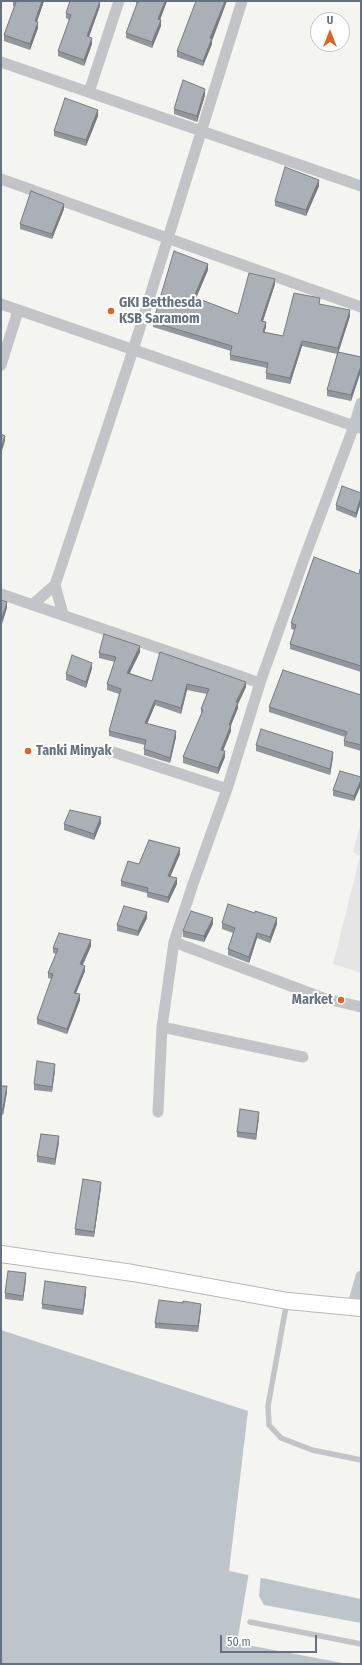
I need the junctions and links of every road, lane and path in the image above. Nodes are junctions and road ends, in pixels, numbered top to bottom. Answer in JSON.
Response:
{"nodes":[{"id":1,"x":119,"y":1,"type":"edge"},
{"id":2,"x":242,"y":1,"type":"edge"},
{"id":3,"x":1,"y":62,"type":"edge"},
{"id":4,"x":89,"y":92,"type":"junction"},
{"id":5,"x":201,"y":130,"type":"junction"},
{"id":6,"x":1,"y":179,"type":"edge"},
{"id":7,"x":361,"y":186,"type":"edge"},
{"id":8,"x":169,"y":238,"type":"junction"},
{"id":9,"x":1,"y":304,"type":"edge"},
{"id":10,"x":361,"y":307,"type":"edge"},
{"id":11,"x":18,"y":311,"type":"junction"},
{"id":12,"x":134,"y":350,"type":"junction"},
{"id":13,"x":1,"y":365,"type":"edge"},
{"id":14,"x":361,"y":403,"type":"edge"},
{"id":15,"x":358,"y":427,"type":"edge"},
{"id":16,"x":55,"y":585,"type":"junction"},
{"id":17,"x":1,"y":594,"type":"edge"},
{"id":18,"x":32,"y":605,"type":"junction"},
{"id":19,"x":63,"y":614,"type":"junction"},
{"id":20,"x":260,"y":683,"type":"junction"},
{"id":21,"x":107,"y":750,"type":"dead end"},
{"id":22,"x":227,"y":789,"type":"junction"},
{"id":23,"x":174,"y":942,"type":"junction"},
{"id":24,"x":361,"y":1007,"type":"edge"},
{"id":25,"x":162,"y":1027,"type":"junction"},
{"id":26,"x":304,"y":1057,"type":"dead end"},
{"id":27,"x":158,"y":1112,"type":"dead end"},
{"id":28,"x":1,"y":1254,"type":"edge"},
{"id":29,"x":361,"y":1276,"type":"edge"},
{"id":30,"x":288,"y":1301,"type":"junction"},
{"id":31,"x":357,"y":1308,"type":"edge"},
{"id":32,"x":361,"y":1460,"type":"edge"},
{"id":33,"x":250,"y":1622,"type":"dead end"},
{"id":34,"x":361,"y":1644,"type":"edge"}],
"edges":[{"from":1,"to":4,"type":"street"},
{"from":2,"to":5,"type":"street"},
{"from":3,"to":4,"type":"street"},
{"from":4,"to":5,"type":"street"},
{"from":5,"to":7,"type":"street"},
{"from":5,"to":8,"type":"street"},
{"from":6,"to":8,"type":"street"},
{"from":8,"to":10,"type":"street"},
{"from":8,"to":12,"type":"street"},
{"from":9,"to":11,"type":"street"},
{"from":11,"to":12,"type":"street"},
{"from":11,"to":13,"type":"street"},
{"from":12,"to":15,"type":"street"},
{"from":12,"to":16,"type":"street"},
{"from":14,"to":15,"type":"street"},
{"from":15,"to":20,"type":"street"},
{"from":16,"to":18,"type":"street"},
{"from":16,"to":19,"type":"street"},
{"from":17,"to":18,"type":"street"},
{"from":18,"to":19,"type":"street"},
{"from":19,"to":20,"type":"street"},
{"from":20,"to":22,"type":"street"},
{"from":21,"to":22,"type":"street"},
{"from":22,"to":23,"type":"street"},
{"from":23,"to":24,"type":"street"},
{"from":23,"to":25,"type":"street"},
{"from":25,"to":26,"type":"street"},
{"from":25,"to":27,"type":"street"},
{"from":28,"to":30,"type":"main road"},
{"from":29,"to":31,"type":"street"},
{"from":30,"to":31,"type":"main road"},
{"from":30,"to":32,"type":"lane"},
{"from":33,"to":34,"type":"lane"}]}
